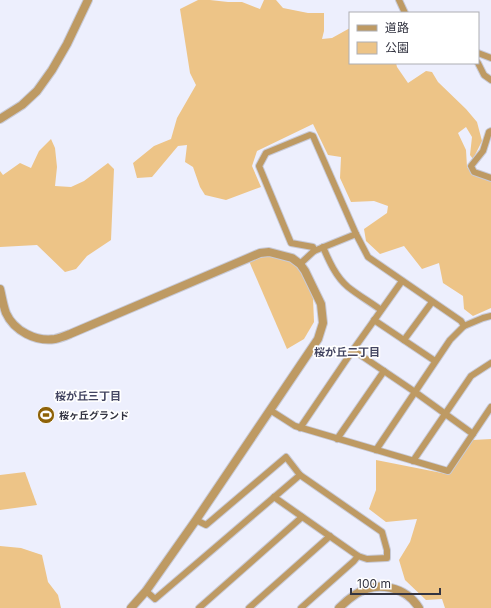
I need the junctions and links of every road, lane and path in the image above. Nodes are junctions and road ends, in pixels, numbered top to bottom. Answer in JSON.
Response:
{"nodes":[{"id":1,"x":88,"y":0,"type":"edge"},
{"id":2,"x":399,"y":0,"type":"edge"},
{"id":3,"x":405,"y":12,"type":"edge"},
{"id":4,"x":479,"y":53,"type":"edge"},
{"id":5,"x":491,"y":58,"type":"edge"},
{"id":6,"x":478,"y":64,"type":"edge"},
{"id":7,"x":491,"y":80,"type":"edge"},
{"id":8,"x":0,"y":120,"type":"edge"},
{"id":9,"x":491,"y":131,"type":"edge"},
{"id":10,"x":491,"y":178,"type":"edge"},
{"id":11,"x":356,"y":234,"type":"junction"},
{"id":12,"x":323,"y":247,"type":"junction"},
{"id":13,"x":314,"y":251,"type":"junction"},
{"id":14,"x":300,"y":264,"type":"junction"},
{"id":15,"x":402,"y":281,"type":"junction"},
{"id":16,"x":0,"y":289,"type":"edge"},
{"id":17,"x":432,"y":302,"type":"junction"},
{"id":18,"x":381,"y":310,"type":"junction"},
{"id":19,"x":491,"y":316,"type":"edge"},
{"id":20,"x":374,"y":320,"type":"junction"},
{"id":21,"x":464,"y":326,"type":"junction"},
{"id":22,"x":404,"y":340,"type":"junction"},
{"id":23,"x":353,"y":350,"type":"junction"},
{"id":24,"x":435,"y":361,"type":"junction"},
{"id":25,"x":490,"y":365,"type":"edge"},
{"id":26,"x":384,"y":371,"type":"junction"},
{"id":27,"x":415,"y":392,"type":"junction"},
{"id":28,"x":491,"y":407,"type":"edge"},
{"id":29,"x":270,"y":410,"type":"junction"},
{"id":30,"x":445,"y":414,"type":"junction"},
{"id":31,"x":300,"y":428,"type":"junction"},
{"id":32,"x":473,"y":434,"type":"junction"},
{"id":33,"x":337,"y":438,"type":"junction"},
{"id":34,"x":376,"y":450,"type":"junction"},
{"id":35,"x":413,"y":460,"type":"junction"},
{"id":36,"x":300,"y":475,"type":"junction"},
{"id":37,"x":274,"y":497,"type":"junction"},
{"id":38,"x":302,"y":517,"type":"junction"},
{"id":39,"x":196,"y":520,"type":"junction"},
{"id":40,"x":330,"y":536,"type":"junction"},
{"id":41,"x":358,"y":556,"type":"junction"},
{"id":42,"x":146,"y":591,"type":"junction"},
{"id":43,"x":131,"y":608,"type":"edge"},
{"id":44,"x":199,"y":608,"type":"edge"},
{"id":45,"x":249,"y":608,"type":"edge"},
{"id":46,"x":301,"y":608,"type":"edge"},
{"id":47,"x":339,"y":608,"type":"edge"},
{"id":48,"x":419,"y":608,"type":"edge"}],
"edges":[{"from":1,"to":8,"type":"street"},
{"from":2,"to":3,"type":"street"},
{"from":4,"to":5,"type":"street"},
{"from":6,"to":7,"type":"street"},
{"from":9,"to":10,"type":"street"},
{"from":11,"to":12,"type":"street"},
{"from":11,"to":13,"type":"street"},
{"from":11,"to":15,"type":"street"},
{"from":12,"to":13,"type":"street"},
{"from":12,"to":18,"type":"street"},
{"from":13,"to":14,"type":"street"},
{"from":14,"to":16,"type":"street"},
{"from":14,"to":29,"type":"street"},
{"from":15,"to":17,"type":"street"},
{"from":15,"to":18,"type":"street"},
{"from":17,"to":21,"type":"street"},
{"from":17,"to":22,"type":"street"},
{"from":18,"to":20,"type":"street"},
{"from":19,"to":21,"type":"street"},
{"from":20,"to":22,"type":"street"},
{"from":20,"to":23,"type":"street"},
{"from":21,"to":24,"type":"street"},
{"from":22,"to":24,"type":"street"},
{"from":23,"to":26,"type":"street"},
{"from":23,"to":31,"type":"street"},
{"from":24,"to":27,"type":"street"},
{"from":25,"to":30,"type":"street"},
{"from":26,"to":27,"type":"street"},
{"from":26,"to":33,"type":"street"},
{"from":27,"to":30,"type":"street"},
{"from":27,"to":34,"type":"street"},
{"from":28,"to":32,"type":"street"},
{"from":29,"to":31,"type":"street"},
{"from":29,"to":39,"type":"street"},
{"from":30,"to":32,"type":"street"},
{"from":30,"to":35,"type":"street"},
{"from":31,"to":33,"type":"street"},
{"from":32,"to":35,"type":"street"},
{"from":33,"to":34,"type":"street"},
{"from":34,"to":35,"type":"street"},
{"from":36,"to":37,"type":"street"},
{"from":36,"to":39,"type":"street"},
{"from":36,"to":41,"type":"street"},
{"from":37,"to":38,"type":"street"},
{"from":37,"to":42,"type":"street"},
{"from":38,"to":40,"type":"street"},
{"from":38,"to":44,"type":"street"},
{"from":39,"to":42,"type":"street"},
{"from":40,"to":41,"type":"street"},
{"from":40,"to":45,"type":"street"},
{"from":41,"to":46,"type":"street"},
{"from":42,"to":43,"type":"street"},
{"from":47,"to":48,"type":"street"}]}
